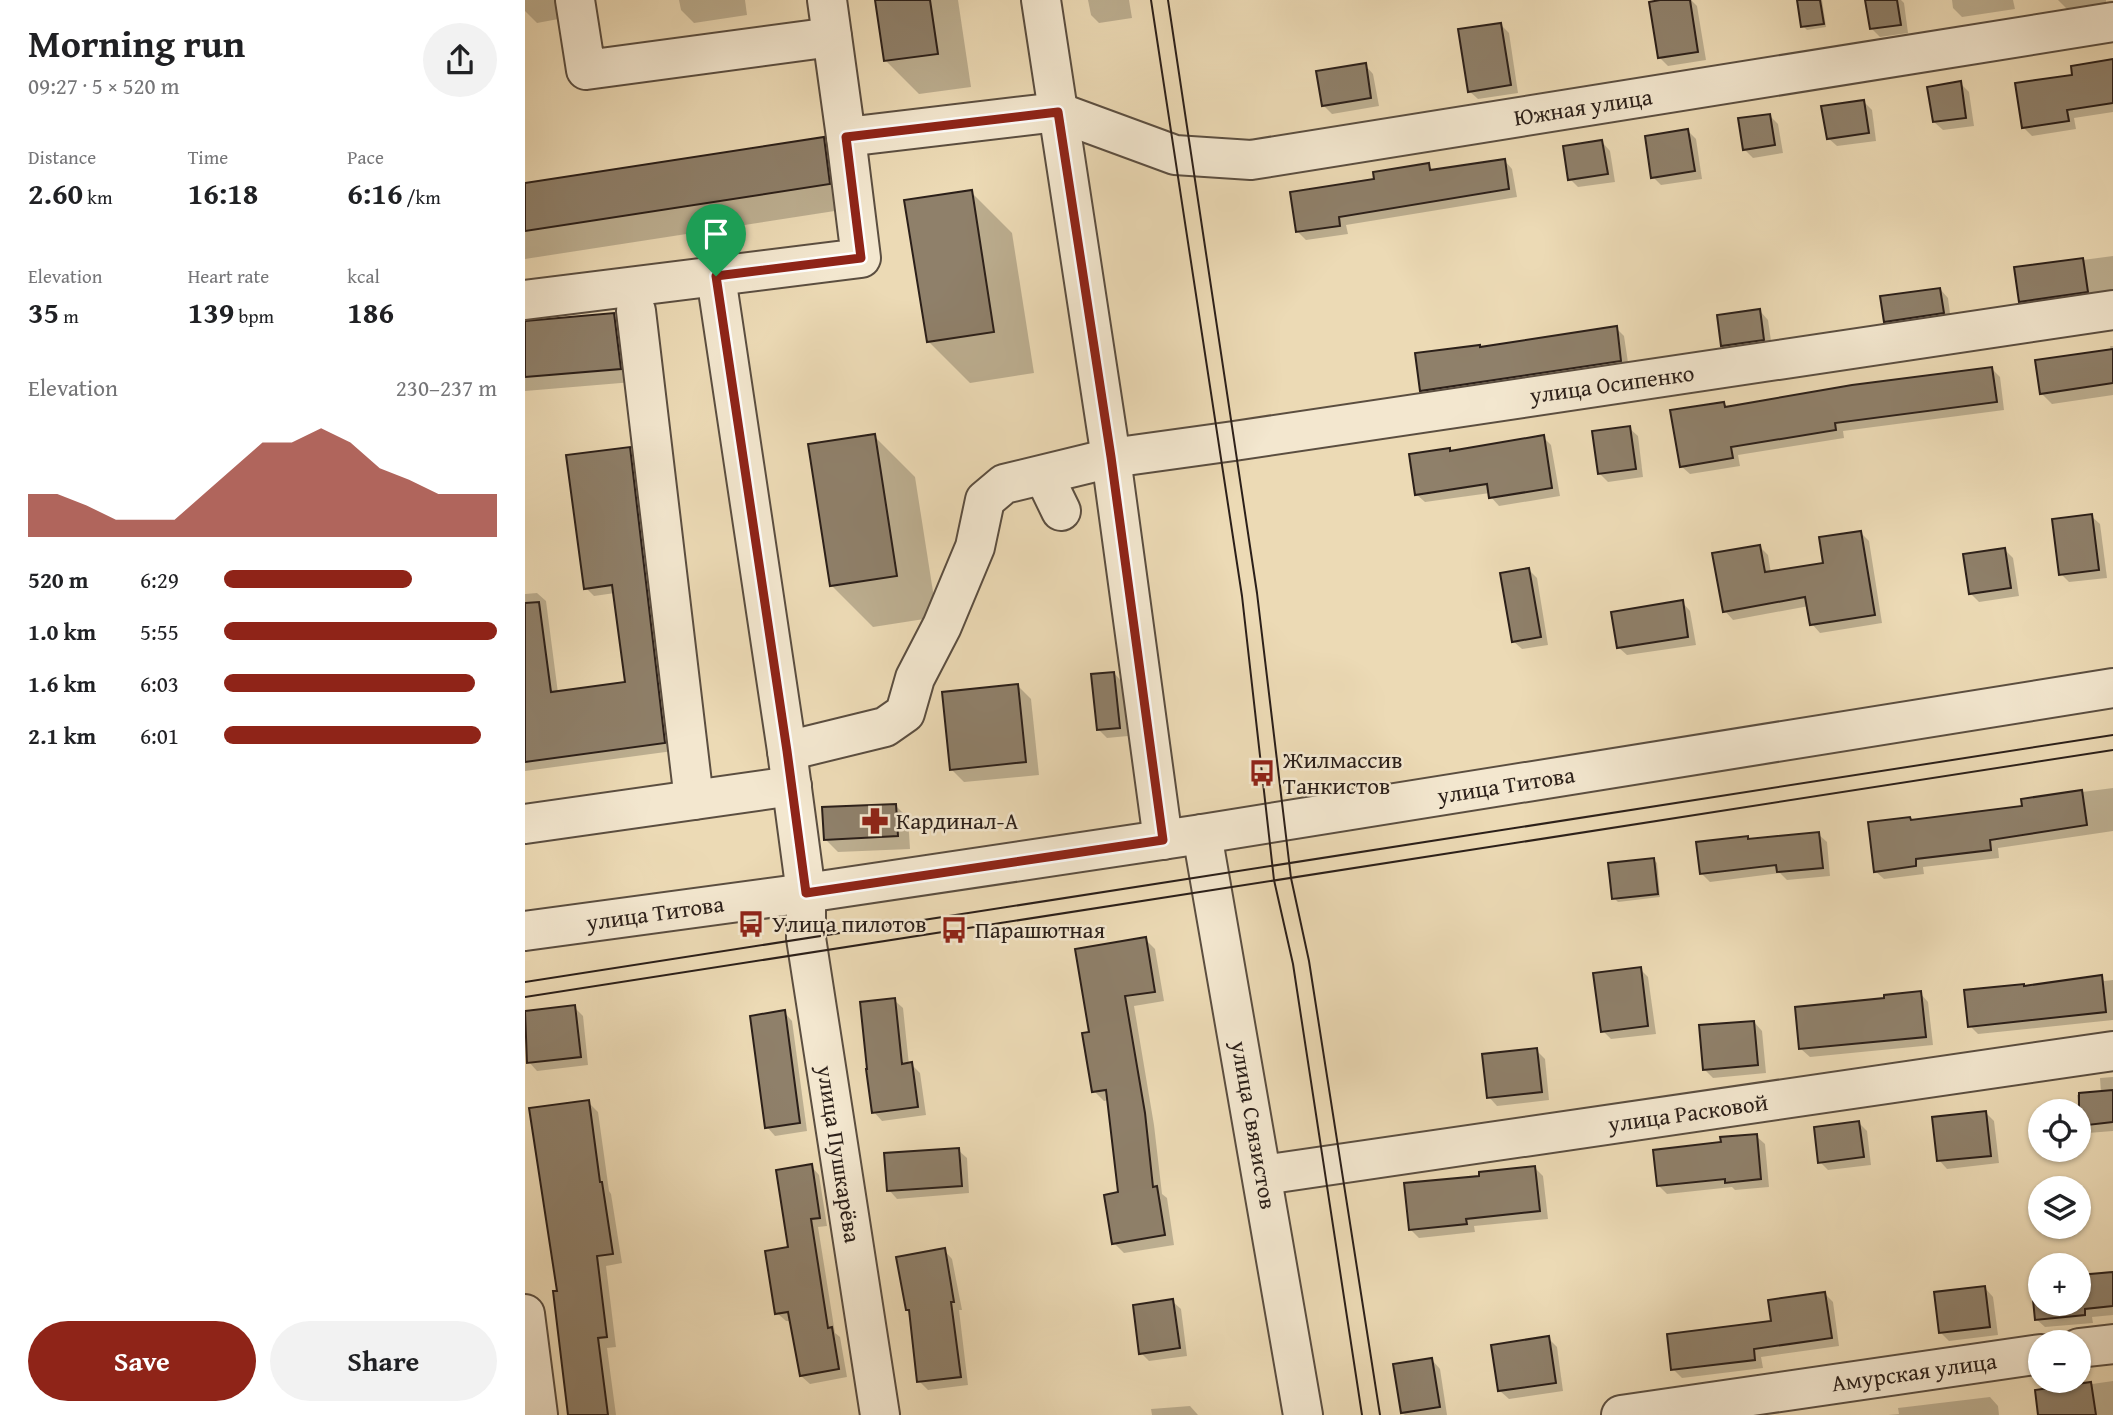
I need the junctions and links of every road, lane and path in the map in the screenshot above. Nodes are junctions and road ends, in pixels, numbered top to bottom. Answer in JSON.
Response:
{"nodes":[{"id":1,"x":575,"y":0,"type":"edge"},
{"id":2,"x":827,"y":0,"type":"edge"},
{"id":3,"x":1041,"y":0,"type":"edge"},
{"id":4,"x":2113,"y":22,"type":"edge"},
{"id":5,"x":832,"y":37,"type":"junction"},
{"id":6,"x":1058,"y":112,"type":"junction"},
{"id":7,"x":846,"y":137,"type":"junction"},
{"id":8,"x":716,"y":276,"type":"junction"},
{"id":9,"x":525,"y":300,"type":"edge"},
{"id":10,"x":2113,"y":310,"type":"edge"},
{"id":11,"x":636,"y":311,"type":"dead end"},
{"id":12,"x":1111,"y":457,"type":"junction"},
{"id":13,"x":1044,"y":475,"type":"junction"},
{"id":14,"x":1061,"y":511,"type":"dead end"},
{"id":15,"x":2113,"y":688,"type":"edge"},
{"id":16,"x":789,"y":769,"type":"junction"},
{"id":17,"x":694,"y":800,"type":"junction"},
{"id":18,"x":525,"y":824,"type":"edge"},
{"id":19,"x":1202,"y":834,"type":"junction"},
{"id":20,"x":1163,"y":840,"type":"junction"},
{"id":21,"x":806,"y":893,"type":"junction"},
{"id":22,"x":525,"y":931,"type":"edge"},
{"id":23,"x":2113,"y":1051,"type":"edge"},
{"id":24,"x":1263,"y":1175,"type":"junction"},
{"id":25,"x":525,"y":1314,"type":"edge"},
{"id":26,"x":2113,"y":1343,"type":"edge"},
{"id":27,"x":2091,"y":1347,"type":"edge"},
{"id":28,"x":2028,"y":1356,"type":"edge"},
{"id":29,"x":538,"y":1415,"type":"edge"},
{"id":30,"x":880,"y":1415,"type":"edge"},
{"id":31,"x":1303,"y":1415,"type":"edge"},
{"id":32,"x":1621,"y":1415,"type":"edge"}],
"edges":[{"from":1,"to":5,"type":"street"},
{"from":2,"to":5,"type":"street"},
{"from":3,"to":6,"type":"street"},
{"from":4,"to":6,"type":"street","name":"Южная улица"},
{"from":5,"to":7,"type":"street"},
{"from":6,"to":7,"type":"street"},
{"from":6,"to":12,"type":"street"},
{"from":7,"to":8,"type":"street"},
{"from":8,"to":9,"type":"street"},
{"from":8,"to":16,"type":"street","name":"улица Пушкарёва"},
{"from":10,"to":12,"type":"street","name":"улица Осипенко"},
{"from":11,"to":17,"type":"street"},
{"from":12,"to":13,"type":"street","name":"улица Осипенко"},
{"from":12,"to":20,"type":"street"},
{"from":13,"to":14,"type":"street"},
{"from":13,"to":16,"type":"street","name":"улица Осипенко"},
{"from":15,"to":19,"type":"street","name":"улица Титова"},
{"from":16,"to":17,"type":"street","name":"улица Осипенко"},
{"from":16,"to":21,"type":"street","name":"улица Пушкарёва"},
{"from":17,"to":18,"type":"street","name":"улица Осипенко"},
{"from":19,"to":20,"type":"street","name":"улица Титова"},
{"from":19,"to":24,"type":"street","name":"улица Связистов"},
{"from":20,"to":21,"type":"street","name":"улица Титова"},
{"from":21,"to":22,"type":"street","name":"улица Титова"},
{"from":21,"to":30,"type":"street","name":"улица Пушкарёва"},
{"from":23,"to":24,"type":"street","name":"улица Расковой"},
{"from":24,"to":31,"type":"street","name":"улица Связистов"},
{"from":25,"to":29,"type":"street"},
{"from":26,"to":27,"type":"street"},
{"from":28,"to":32,"type":"street","name":"Амурская улица"}]}
